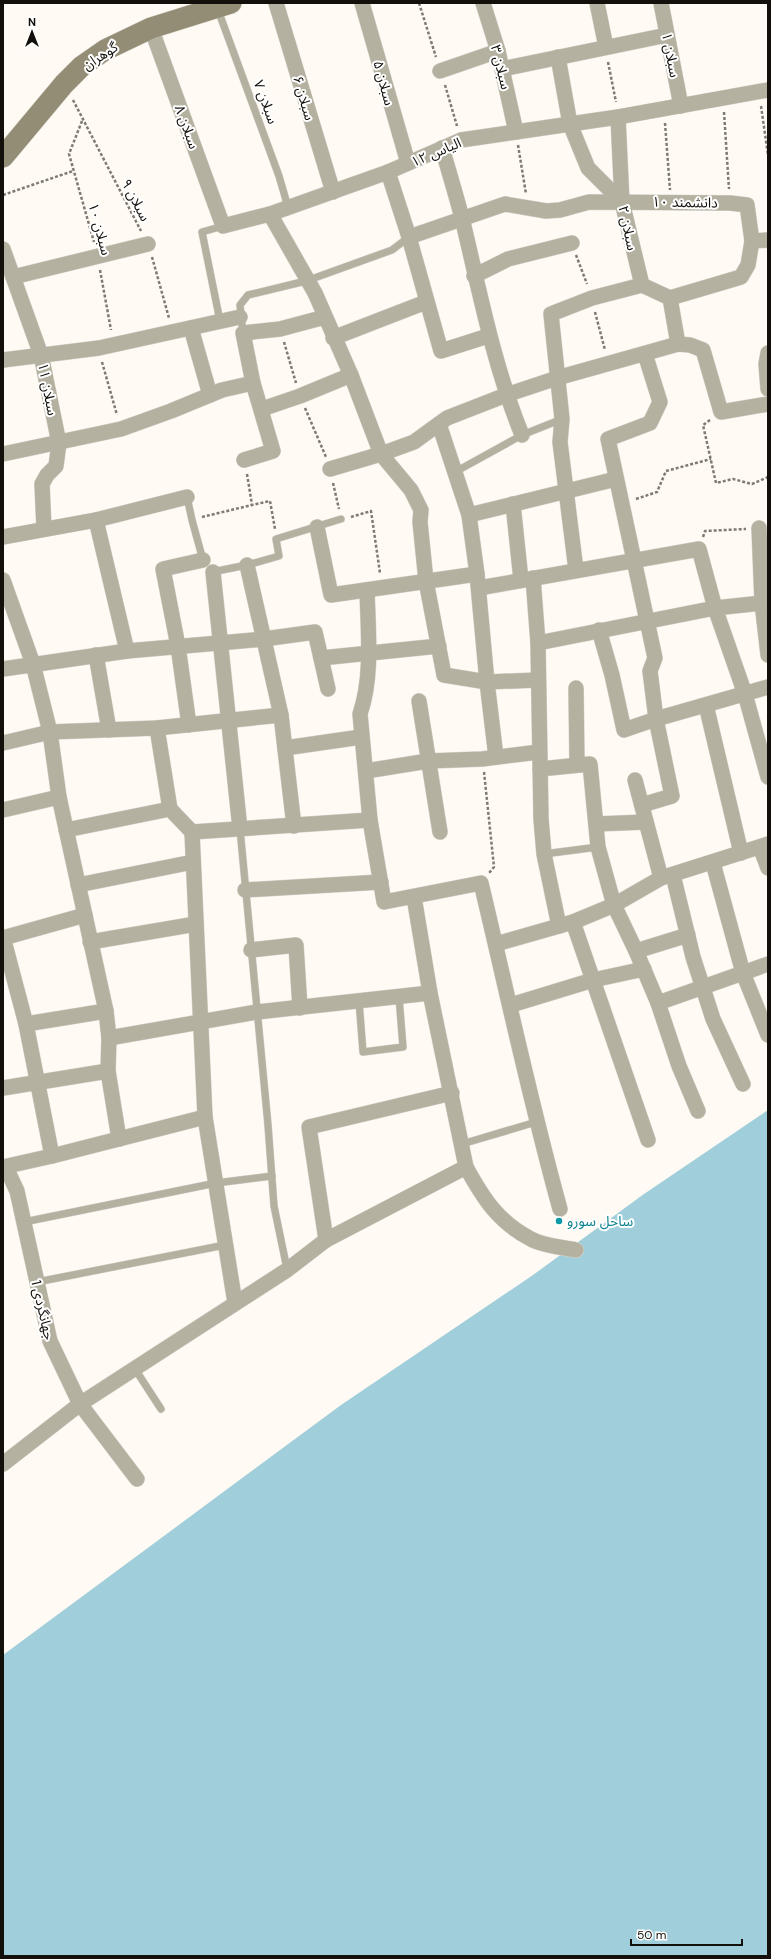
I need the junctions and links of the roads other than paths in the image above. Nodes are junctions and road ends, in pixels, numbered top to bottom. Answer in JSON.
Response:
{"nodes":[{"id":1,"x":276,"y":3,"type":"edge"},
{"id":2,"x":362,"y":3,"type":"edge"},
{"id":3,"x":483,"y":3,"type":"edge"},
{"id":4,"x":596,"y":3,"type":"edge"},
{"id":5,"x":661,"y":3,"type":"edge"},
{"id":6,"x":224,"y":5,"type":"edge"},
{"id":7,"x":151,"y":28,"type":"junction"},
{"id":8,"x":667,"y":35,"type":"junction"},
{"id":9,"x":606,"y":47,"type":"junction"},
{"id":10,"x":498,"y":51,"type":"junction"},
{"id":11,"x":558,"y":57,"type":"junction"},
{"id":12,"x":502,"y":69,"type":"junction"},
{"id":13,"x":440,"y":71,"type":"dead end"},
{"id":14,"x":763,"y":91,"type":"edge"},
{"id":15,"x":681,"y":106,"type":"junction"},
{"id":16,"x":618,"y":117,"type":"junction"},
{"id":17,"x":570,"y":124,"type":"junction"},
{"id":18,"x":516,"y":132,"type":"junction"},
{"id":19,"x":442,"y":148,"type":"junction"},
{"id":20,"x":3,"y":157,"type":"edge"},
{"id":21,"x":408,"y":163,"type":"junction"},
{"id":22,"x":388,"y":172,"type":"junction"},
{"id":23,"x":333,"y":192,"type":"junction"},
{"id":24,"x":622,"y":202,"type":"junction"},
{"id":25,"x":288,"y":207,"type":"junction"},
{"id":26,"x":270,"y":214,"type":"junction"},
{"id":27,"x":461,"y":218,"type":"junction"},
{"id":28,"x":223,"y":226,"type":"junction"},
{"id":29,"x":409,"y":237,"type":"junction"},
{"id":30,"x":768,"y":240,"type":"edge"},
{"id":31,"x":752,"y":241,"type":"junction"},
{"id":32,"x":572,"y":243,"type":"dead end"},
{"id":33,"x":148,"y":244,"type":"road end"},
{"id":34,"x":3,"y":249,"type":"edge"},
{"id":35,"x":474,"y":276,"type":"junction"},
{"id":36,"x":13,"y":277,"type":"junction"},
{"id":37,"x":306,"y":280,"type":"junction"},
{"id":38,"x":642,"y":285,"type":"junction"},
{"id":39,"x":670,"y":298,"type":"junction"},
{"id":40,"x":426,"y":302,"type":"junction"},
{"id":41,"x":240,"y":317,"type":"junction"},
{"id":42,"x":325,"y":317,"type":"junction"},
{"id":43,"x":220,"y":321,"type":"junction"},
{"id":44,"x":191,"y":328,"type":"junction"},
{"id":45,"x":243,"y":333,"type":"junction"},
{"id":46,"x":488,"y":336,"type":"junction"},
{"id":47,"x":333,"y":338,"type":"junction"},
{"id":48,"x":678,"y":344,"type":"junction"},
{"id":49,"x":768,"y":353,"type":"edge"},
{"id":50,"x":645,"y":354,"type":"junction"},
{"id":51,"x":41,"y":355,"type":"junction"},
{"id":52,"x":3,"y":360,"type":"edge"},
{"id":53,"x":351,"y":375,"type":"junction"},
{"id":54,"x":557,"y":378,"type":"junction"},
{"id":55,"x":252,"y":383,"type":"junction"},
{"id":56,"x":768,"y":389,"type":"edge"},
{"id":57,"x":210,"y":395,"type":"junction"},
{"id":58,"x":506,"y":395,"type":"junction"},
{"id":59,"x":768,"y":404,"type":"edge"},
{"id":60,"x":262,"y":409,"type":"junction"},
{"id":61,"x":562,"y":419,"type":"junction"},
{"id":62,"x":438,"y":424,"type":"junction"},
{"id":63,"x":522,"y":435,"type":"junction"},
{"id":64,"x":59,"y":443,"type":"junction"},
{"id":65,"x":3,"y":454,"type":"edge"},
{"id":66,"x":381,"y":454,"type":"junction"},
{"id":67,"x":244,"y":460,"type":"road end"},
{"id":68,"x":330,"y":468,"type":"road end"},
{"id":69,"x":455,"y":472,"type":"junction"},
{"id":70,"x":616,"y":479,"type":"junction"},
{"id":71,"x":566,"y":491,"type":"junction"},
{"id":72,"x":187,"y":497,"type":"joint"},
{"id":73,"x":513,"y":504,"type":"junction"},
{"id":74,"x":469,"y":515,"type":"junction"},
{"id":75,"x":96,"y":520,"type":"junction"},
{"id":76,"x":341,"y":520,"type":"road end"},
{"id":77,"x":317,"y":527,"type":"junction"},
{"id":78,"x":759,"y":528,"type":"road end"},
{"id":79,"x":44,"y":529,"type":"junction"},
{"id":80,"x":3,"y":537,"type":"edge"},
{"id":81,"x":203,"y":560,"type":"junction"},
{"id":82,"x":634,"y":560,"type":"junction"},
{"id":83,"x":247,"y":565,"type":"junction"},
{"id":84,"x":576,"y":570,"type":"junction"},
{"id":85,"x":213,"y":572,"type":"junction"},
{"id":86,"x":527,"y":579,"type":"junction"},
{"id":87,"x":3,"y":580,"type":"edge"},
{"id":88,"x":426,"y":581,"type":"junction"},
{"id":89,"x":478,"y":581,"type":"junction"},
{"id":90,"x":375,"y":589,"type":"junction"},
{"id":91,"x":762,"y":603,"type":"junction"},
{"id":92,"x":715,"y":608,"type":"junction"},
{"id":93,"x":647,"y":621,"type":"junction"},
{"id":94,"x":599,"y":630,"type":"junction"},
{"id":95,"x":767,"y":634,"type":"edge"},
{"id":96,"x":264,"y":639,"type":"junction"},
{"id":97,"x":220,"y":642,"type":"junction"},
{"id":98,"x":538,"y":643,"type":"junction"},
{"id":99,"x":178,"y":646,"type":"junction"},
{"id":100,"x":438,"y":646,"type":"junction"},
{"id":101,"x":127,"y":651,"type":"junction"},
{"id":102,"x":368,"y":653,"type":"junction"},
{"id":103,"x":96,"y":655,"type":"junction"},
{"id":104,"x":768,"y":656,"type":"edge"},
{"id":105,"x":321,"y":658,"type":"junction"},
{"id":106,"x":33,"y":664,"type":"junction"},
{"id":107,"x":3,"y":669,"type":"edge"},
{"id":108,"x":537,"y":680,"type":"junction"},
{"id":109,"x":487,"y":682,"type":"junction"},
{"id":110,"x":768,"y":687,"type":"edge"},
{"id":111,"x":576,"y":688,"type":"dead end"},
{"id":112,"x":328,"y":689,"type":"dead end"},
{"id":113,"x":745,"y":694,"type":"junction"},
{"id":114,"x":419,"y":701,"type":"dead end"},
{"id":115,"x":706,"y":705,"type":"junction"},
{"id":116,"x":281,"y":715,"type":"junction"},
{"id":117,"x":656,"y":719,"type":"junction"},
{"id":118,"x":227,"y":721,"type":"junction"},
{"id":119,"x":189,"y":724,"type":"junction"},
{"id":120,"x":157,"y":728,"type":"junction"},
{"id":121,"x":109,"y":730,"type":"junction"},
{"id":122,"x":50,"y":732,"type":"junction"},
{"id":123,"x":362,"y":737,"type":"junction"},
{"id":124,"x":3,"y":743,"type":"edge"},
{"id":125,"x":285,"y":748,"type":"junction"},
{"id":126,"x":539,"y":752,"type":"junction"},
{"id":127,"x":489,"y":758,"type":"junction"},
{"id":128,"x":428,"y":761,"type":"junction"},
{"id":129,"x":577,"y":764,"type":"junction"},
{"id":130,"x":540,"y":769,"type":"junction"},
{"id":131,"x":366,"y":771,"type":"junction"},
{"id":132,"x":768,"y":777,"type":"edge"},
{"id":133,"x":635,"y":780,"type":"dead end"},
{"id":134,"x":60,"y":797,"type":"junction"},
{"id":135,"x":642,"y":805,"type":"junction"},
{"id":136,"x":170,"y":809,"type":"junction"},
{"id":137,"x":3,"y":810,"type":"edge"},
{"id":138,"x":370,"y":820,"type":"junction"},
{"id":139,"x":646,"y":822,"type":"junction"},
{"id":140,"x":596,"y":824,"type":"junction"},
{"id":141,"x":294,"y":826,"type":"junction"},
{"id":142,"x":240,"y":829,"type":"junction"},
{"id":143,"x":66,"y":830,"type":"junction"},
{"id":144,"x":192,"y":832,"type":"junction"},
{"id":145,"x":440,"y":832,"type":"dead end"},
{"id":146,"x":764,"y":846,"type":"edge"},
{"id":147,"x":598,"y":847,"type":"junction"},
{"id":148,"x":741,"y":853,"type":"junction"},
{"id":149,"x":544,"y":854,"type":"junction"},
{"id":150,"x":193,"y":862,"type":"junction"},
{"id":151,"x":713,"y":863,"type":"junction"},
{"id":152,"x":768,"y":868,"type":"edge"},
{"id":153,"x":667,"y":877,"type":"junction"},
{"id":154,"x":381,"y":882,"type":"junction"},
{"id":155,"x":78,"y":885,"type":"junction"},
{"id":156,"x":246,"y":890,"type":"junction"},
{"id":157,"x":414,"y":896,"type":"junction"},
{"id":158,"x":614,"y":905,"type":"junction"},
{"id":159,"x":84,"y":915,"type":"junction"},
{"id":160,"x":196,"y":924,"type":"junction"},
{"id":161,"x":566,"y":924,"type":"junction"},
{"id":162,"x":688,"y":935,"type":"junction"},
{"id":163,"x":3,"y":938,"type":"edge"},
{"id":164,"x":90,"y":942,"type":"junction"},
{"id":165,"x":496,"y":944,"type":"junction"},
{"id":166,"x":251,"y":950,"type":"junction"},
{"id":167,"x":636,"y":951,"type":"junction"},
{"id":168,"x":768,"y":964,"type":"edge"},
{"id":169,"x":644,"y":969,"type":"junction"},
{"id":170,"x":743,"y":973,"type":"junction"},
{"id":171,"x":593,"y":980,"type":"junction"},
{"id":172,"x":703,"y":987,"type":"junction"},
{"id":173,"x":430,"y":993,"type":"junction"},
{"id":174,"x":399,"y":997,"type":"junction"},
{"id":175,"x":359,"y":1001,"type":"junction"},
{"id":176,"x":658,"y":1003,"type":"junction"},
{"id":177,"x":511,"y":1005,"type":"junction"},
{"id":178,"x":300,"y":1008,"type":"junction"},
{"id":179,"x":106,"y":1012,"type":"junction"},
{"id":180,"x":257,"y":1012,"type":"junction"},
{"id":181,"x":201,"y":1022,"type":"junction"},
{"id":182,"x":26,"y":1024,"type":"junction"},
{"id":183,"x":768,"y":1035,"type":"edge"},
{"id":184,"x":109,"y":1038,"type":"junction"},
{"id":185,"x":108,"y":1071,"type":"junction"},
{"id":186,"x":38,"y":1081,"type":"junction"},
{"id":187,"x":743,"y":1084,"type":"dead end"},
{"id":188,"x":3,"y":1088,"type":"edge"},
{"id":189,"x":452,"y":1093,"type":"junction"},
{"id":190,"x":698,"y":1111,"type":"dead end"},
{"id":191,"x":205,"y":1117,"type":"junction"},
{"id":192,"x":536,"y":1122,"type":"junction"},
{"id":193,"x":119,"y":1139,"type":"junction"},
{"id":194,"x":648,"y":1140,"type":"dead end"},
{"id":195,"x":462,"y":1144,"type":"junction"},
{"id":196,"x":52,"y":1156,"type":"junction"},
{"id":197,"x":3,"y":1167,"type":"edge"},
{"id":198,"x":466,"y":1167,"type":"junction"},
{"id":199,"x":3,"y":1171,"type":"edge"},
{"id":200,"x":272,"y":1176,"type":"junction"},
{"id":201,"x":216,"y":1183,"type":"junction"},
{"id":202,"x":560,"y":1209,"type":"dead end"},
{"id":203,"x":24,"y":1222,"type":"junction"},
{"id":204,"x":326,"y":1240,"type":"junction"},
{"id":205,"x":225,"y":1245,"type":"junction"},
{"id":206,"x":576,"y":1250,"type":"dead end"},
{"id":207,"x":287,"y":1270,"type":"junction"},
{"id":208,"x":37,"y":1282,"type":"junction"},
{"id":209,"x":235,"y":1303,"type":"junction"},
{"id":210,"x":134,"y":1369,"type":"junction"},
{"id":211,"x":80,"y":1404,"type":"junction"},
{"id":212,"x":161,"y":1409,"type":"dead end"},
{"id":213,"x":3,"y":1464,"type":"edge"},
{"id":214,"x":136,"y":1479,"type":"dead end"}],
"edges":[{"from":1,"to":23,"type":"street","name":"سبلان ۶"},
{"from":2,"to":21,"type":"street","name":"سبلان ۵"},
{"from":3,"to":10,"type":"street","name":"سبلان ۳"},
{"from":4,"to":9,"type":"street"},
{"from":5,"to":8,"type":"street","name":"سبلان ۱"},
{"from":6,"to":7,"type":"street","name":"گوهران"},
{"from":6,"to":25,"type":"lane","name":"سبلان ۷"},
{"from":7,"to":20,"type":"street","name":"گوهران"},
{"from":7,"to":28,"type":"street","name":"سبلان ۸"},
{"from":8,"to":9,"type":"street"},
{"from":8,"to":15,"type":"street","name":"سبلان ۱"},
{"from":9,"to":11,"type":"street"},
{"from":10,"to":12,"type":"street","name":"سبلان ۳"},
{"from":10,"to":13,"type":"street"},
{"from":11,"to":12,"type":"street"},
{"from":11,"to":17,"type":"street"},
{"from":12,"to":18,"type":"street","name":"سبلان ۳"},
{"from":14,"to":15,"type":"street","name":"الیاس ۱۲"},
{"from":15,"to":16,"type":"street","name":"الیاس ۱۲"},
{"from":16,"to":17,"type":"street","name":"الیاس ۱۲"},
{"from":16,"to":24,"type":"street","name":"سبلان ۲"},
{"from":17,"to":18,"type":"street","name":"الیاس ۱۲"},
{"from":17,"to":24,"type":"street"},
{"from":18,"to":19,"type":"street","name":"الیاس ۱۲"},
{"from":19,"to":21,"type":"street","name":"الیاس ۱۲"},
{"from":19,"to":27,"type":"street"},
{"from":21,"to":22,"type":"street","name":"الیاس ۱۲"},
{"from":22,"to":23,"type":"street","name":"الیاس ۱۲"},
{"from":22,"to":29,"type":"street"},
{"from":23,"to":25,"type":"street","name":"الیاس ۱۲"},
{"from":24,"to":27,"type":"street","name":"دانشمند ۱۰"},
{"from":24,"to":31,"type":"street","name":"دانشمند ۱۰"},
{"from":24,"to":38,"type":"street","name":"سبلان ۲"},
{"from":25,"to":26,"type":"street","name":"الیاس ۱۲"},
{"from":26,"to":28,"type":"street","name":"الیاس ۱۲"},
{"from":26,"to":37,"type":"street"},
{"from":27,"to":29,"type":"street","name":"دانشمند ۱۰"},
{"from":27,"to":35,"type":"street"},
{"from":28,"to":43,"type":"lane","name":"الیاس ۱۲"},
{"from":29,"to":37,"type":"lane"},
{"from":29,"to":40,"type":"street"},
{"from":30,"to":31,"type":"street"},
{"from":31,"to":39,"type":"street"},
{"from":32,"to":35,"type":"street"},
{"from":33,"to":36,"type":"street"},
{"from":34,"to":36,"type":"street","name":"سبلان ۱۱"},
{"from":35,"to":46,"type":"street"},
{"from":36,"to":51,"type":"street","name":"سبلان ۱۱"},
{"from":37,"to":41,"type":"lane"},
{"from":37,"to":42,"type":"street"},
{"from":38,"to":39,"type":"street"},
{"from":38,"to":54,"type":"street"},
{"from":39,"to":48,"type":"street"},
{"from":40,"to":46,"type":"street"},
{"from":40,"to":47,"type":"street"},
{"from":41,"to":43,"type":"street"},
{"from":41,"to":45,"type":"lane"},
{"from":42,"to":45,"type":"street"},
{"from":42,"to":47,"type":"street"},
{"from":43,"to":44,"type":"street"},
{"from":44,"to":51,"type":"street"},
{"from":44,"to":57,"type":"street"},
{"from":45,"to":55,"type":"street"},
{"from":46,"to":58,"type":"street"},
{"from":47,"to":53,"type":"street"},
{"from":48,"to":50,"type":"street"},
{"from":48,"to":59,"type":"street"},
{"from":49,"to":56,"type":"street"},
{"from":50,"to":54,"type":"street"},
{"from":50,"to":70,"type":"street"},
{"from":51,"to":52,"type":"street"},
{"from":51,"to":64,"type":"street","name":"سبلان ۱۱"},
{"from":53,"to":60,"type":"street"},
{"from":53,"to":66,"type":"street"},
{"from":54,"to":58,"type":"street"},
{"from":54,"to":61,"type":"street"},
{"from":55,"to":57,"type":"street"},
{"from":55,"to":60,"type":"street"},
{"from":57,"to":64,"type":"street"},
{"from":58,"to":62,"type":"street"},
{"from":58,"to":63,"type":"street"},
{"from":60,"to":67,"type":"street"},
{"from":61,"to":63,"type":"lane"},
{"from":61,"to":71,"type":"street"},
{"from":62,"to":66,"type":"street"},
{"from":62,"to":69,"type":"street"},
{"from":63,"to":69,"type":"lane"},
{"from":64,"to":65,"type":"street"},
{"from":64,"to":79,"type":"street","name":"سبلان ۱۱"},
{"from":66,"to":68,"type":"street"},
{"from":66,"to":88,"type":"street"},
{"from":69,"to":74,"type":"street"},
{"from":70,"to":71,"type":"street"},
{"from":70,"to":82,"type":"street"},
{"from":71,"to":73,"type":"street"},
{"from":71,"to":84,"type":"street"},
{"from":72,"to":75,"type":"street"},
{"from":72,"to":81,"type":"lane"},
{"from":73,"to":74,"type":"street"},
{"from":73,"to":86,"type":"street"},
{"from":74,"to":89,"type":"street"},
{"from":75,"to":79,"type":"street"},
{"from":75,"to":101,"type":"street"},
{"from":76,"to":77,"type":"lane"},
{"from":77,"to":83,"type":"lane"},
{"from":77,"to":90,"type":"street"},
{"from":78,"to":91,"type":"street"},
{"from":79,"to":80,"type":"street"},
{"from":81,"to":85,"type":"lane"},
{"from":81,"to":99,"type":"street"},
{"from":82,"to":84,"type":"street"},
{"from":82,"to":92,"type":"street"},
{"from":82,"to":93,"type":"street"},
{"from":83,"to":85,"type":"lane"},
{"from":83,"to":96,"type":"street"},
{"from":84,"to":86,"type":"street"},
{"from":85,"to":97,"type":"street"},
{"from":86,"to":89,"type":"street"},
{"from":86,"to":98,"type":"street"},
{"from":87,"to":106,"type":"street"},
{"from":88,"to":89,"type":"street"},
{"from":88,"to":90,"type":"street"},
{"from":88,"to":100,"type":"street"},
{"from":89,"to":109,"type":"street"},
{"from":90,"to":102,"type":"street"},
{"from":91,"to":92,"type":"street"},
{"from":91,"to":95,"type":"street"},
{"from":92,"to":93,"type":"street"},
{"from":92,"to":113,"type":"street"},
{"from":93,"to":94,"type":"street"},
{"from":93,"to":117,"type":"street"},
{"from":94,"to":98,"type":"street"},
{"from":94,"to":117,"type":"street"},
{"from":95,"to":104,"type":"street"},
{"from":96,"to":97,"type":"street"},
{"from":96,"to":105,"type":"street"},
{"from":96,"to":116,"type":"street"},
{"from":97,"to":99,"type":"street"},
{"from":97,"to":118,"type":"street"},
{"from":98,"to":108,"type":"street"},
{"from":99,"to":101,"type":"street"},
{"from":99,"to":119,"type":"street"},
{"from":100,"to":102,"type":"street"},
{"from":100,"to":109,"type":"street"},
{"from":101,"to":103,"type":"street"},
{"from":102,"to":105,"type":"street"},
{"from":102,"to":123,"type":"street"},
{"from":103,"to":106,"type":"street"},
{"from":103,"to":121,"type":"street"},
{"from":105,"to":112,"type":"street"},
{"from":106,"to":107,"type":"street"},
{"from":106,"to":122,"type":"street"},
{"from":108,"to":109,"type":"street"},
{"from":108,"to":126,"type":"street"},
{"from":109,"to":127,"type":"street"},
{"from":110,"to":113,"type":"street"},
{"from":111,"to":129,"type":"street"},
{"from":113,"to":115,"type":"street"},
{"from":113,"to":132,"type":"street"},
{"from":114,"to":128,"type":"street"},
{"from":115,"to":117,"type":"street"},
{"from":115,"to":148,"type":"street"},
{"from":116,"to":118,"type":"street"},
{"from":116,"to":125,"type":"street"},
{"from":117,"to":135,"type":"street"},
{"from":118,"to":119,"type":"street"},
{"from":118,"to":142,"type":"street"},
{"from":119,"to":120,"type":"street"},
{"from":120,"to":121,"type":"street"},
{"from":120,"to":136,"type":"street"},
{"from":121,"to":122,"type":"street"},
{"from":122,"to":124,"type":"street"},
{"from":122,"to":134,"type":"street"},
{"from":123,"to":125,"type":"street"},
{"from":123,"to":131,"type":"street"},
{"from":125,"to":141,"type":"street"},
{"from":126,"to":127,"type":"street"},
{"from":126,"to":130,"type":"street"},
{"from":127,"to":128,"type":"street"},
{"from":128,"to":131,"type":"street"},
{"from":128,"to":145,"type":"street"},
{"from":129,"to":130,"type":"street"},
{"from":129,"to":140,"type":"street"},
{"from":130,"to":149,"type":"street"},
{"from":131,"to":138,"type":"street"},
{"from":133,"to":135,"type":"street"},
{"from":134,"to":137,"type":"street"},
{"from":134,"to":143,"type":"street"},
{"from":135,"to":139,"type":"street"},
{"from":136,"to":143,"type":"street"},
{"from":136,"to":144,"type":"street"},
{"from":138,"to":141,"type":"street"},
{"from":138,"to":154,"type":"street"},
{"from":139,"to":140,"type":"street"},
{"from":139,"to":153,"type":"street"},
{"from":140,"to":147,"type":"street"},
{"from":141,"to":142,"type":"street"},
{"from":142,"to":144,"type":"street"},
{"from":142,"to":156,"type":"lane"},
{"from":143,"to":155,"type":"street"},
{"from":144,"to":150,"type":"street"},
{"from":146,"to":148,"type":"street"},
{"from":146,"to":152,"type":"street"},
{"from":147,"to":149,"type":"lane"},
{"from":147,"to":158,"type":"street"},
{"from":148,"to":151,"type":"street"},
{"from":149,"to":161,"type":"street"},
{"from":150,"to":155,"type":"street"},
{"from":150,"to":160,"type":"street"},
{"from":151,"to":153,"type":"street"},
{"from":151,"to":170,"type":"street"},
{"from":153,"to":158,"type":"street"},
{"from":153,"to":162,"type":"street"},
{"from":154,"to":156,"type":"street"},
{"from":154,"to":157,"type":"street"},
{"from":155,"to":159,"type":"street"},
{"from":156,"to":166,"type":"lane"},
{"from":157,"to":165,"type":"street"},
{"from":157,"to":173,"type":"street"},
{"from":158,"to":161,"type":"street"},
{"from":158,"to":167,"type":"street"},
{"from":159,"to":163,"type":"street"},
{"from":159,"to":164,"type":"street"},
{"from":160,"to":164,"type":"street"},
{"from":160,"to":181,"type":"street"},
{"from":161,"to":165,"type":"street"},
{"from":161,"to":171,"type":"street"},
{"from":162,"to":167,"type":"street"},
{"from":162,"to":172,"type":"street"},
{"from":163,"to":182,"type":"street"},
{"from":164,"to":179,"type":"street"},
{"from":165,"to":177,"type":"street"},
{"from":166,"to":178,"type":"street"},
{"from":166,"to":180,"type":"lane"},
{"from":167,"to":169,"type":"street"},
{"from":168,"to":170,"type":"street"},
{"from":169,"to":171,"type":"street"},
{"from":169,"to":176,"type":"street"},
{"from":170,"to":172,"type":"street"},
{"from":170,"to":183,"type":"street"},
{"from":171,"to":177,"type":"street"},
{"from":171,"to":194,"type":"street"},
{"from":172,"to":176,"type":"street"},
{"from":172,"to":187,"type":"street"},
{"from":173,"to":174,"type":"street"},
{"from":173,"to":189,"type":"street"},
{"from":174,"to":175,"type":"street"},
{"from":174,"to":175,"type":"lane"},
{"from":175,"to":178,"type":"street"},
{"from":176,"to":190,"type":"street"},
{"from":177,"to":192,"type":"street"},
{"from":178,"to":180,"type":"street"},
{"from":179,"to":182,"type":"street"},
{"from":179,"to":184,"type":"street"},
{"from":180,"to":181,"type":"street"},
{"from":180,"to":200,"type":"lane"},
{"from":181,"to":184,"type":"street"},
{"from":181,"to":191,"type":"street"},
{"from":182,"to":186,"type":"street"},
{"from":184,"to":185,"type":"street"},
{"from":185,"to":186,"type":"street"},
{"from":185,"to":193,"type":"street"},
{"from":186,"to":188,"type":"street"},
{"from":186,"to":196,"type":"street"},
{"from":189,"to":195,"type":"street"},
{"from":189,"to":204,"type":"street"},
{"from":191,"to":193,"type":"street"},
{"from":191,"to":201,"type":"street"},
{"from":192,"to":195,"type":"lane"},
{"from":192,"to":202,"type":"street"},
{"from":193,"to":196,"type":"street"},
{"from":195,"to":198,"type":"street"},
{"from":196,"to":197,"type":"street"},
{"from":198,"to":204,"type":"street"},
{"from":198,"to":206,"type":"street"},
{"from":199,"to":203,"type":"street","name":"جهانگردی 1"},
{"from":200,"to":201,"type":"lane"},
{"from":200,"to":207,"type":"lane"},
{"from":201,"to":203,"type":"lane"},
{"from":201,"to":205,"type":"street"},
{"from":203,"to":208,"type":"street","name":"جهانگردی 1"},
{"from":204,"to":207,"type":"street"},
{"from":205,"to":208,"type":"lane"},
{"from":205,"to":209,"type":"street"},
{"from":207,"to":209,"type":"street"},
{"from":208,"to":211,"type":"street","name":"جهانگردی 1"},
{"from":209,"to":210,"type":"street"},
{"from":210,"to":211,"type":"street"},
{"from":210,"to":212,"type":"lane"},
{"from":211,"to":213,"type":"street"},
{"from":211,"to":214,"type":"street","name":"جهانگردی 1"}]}
